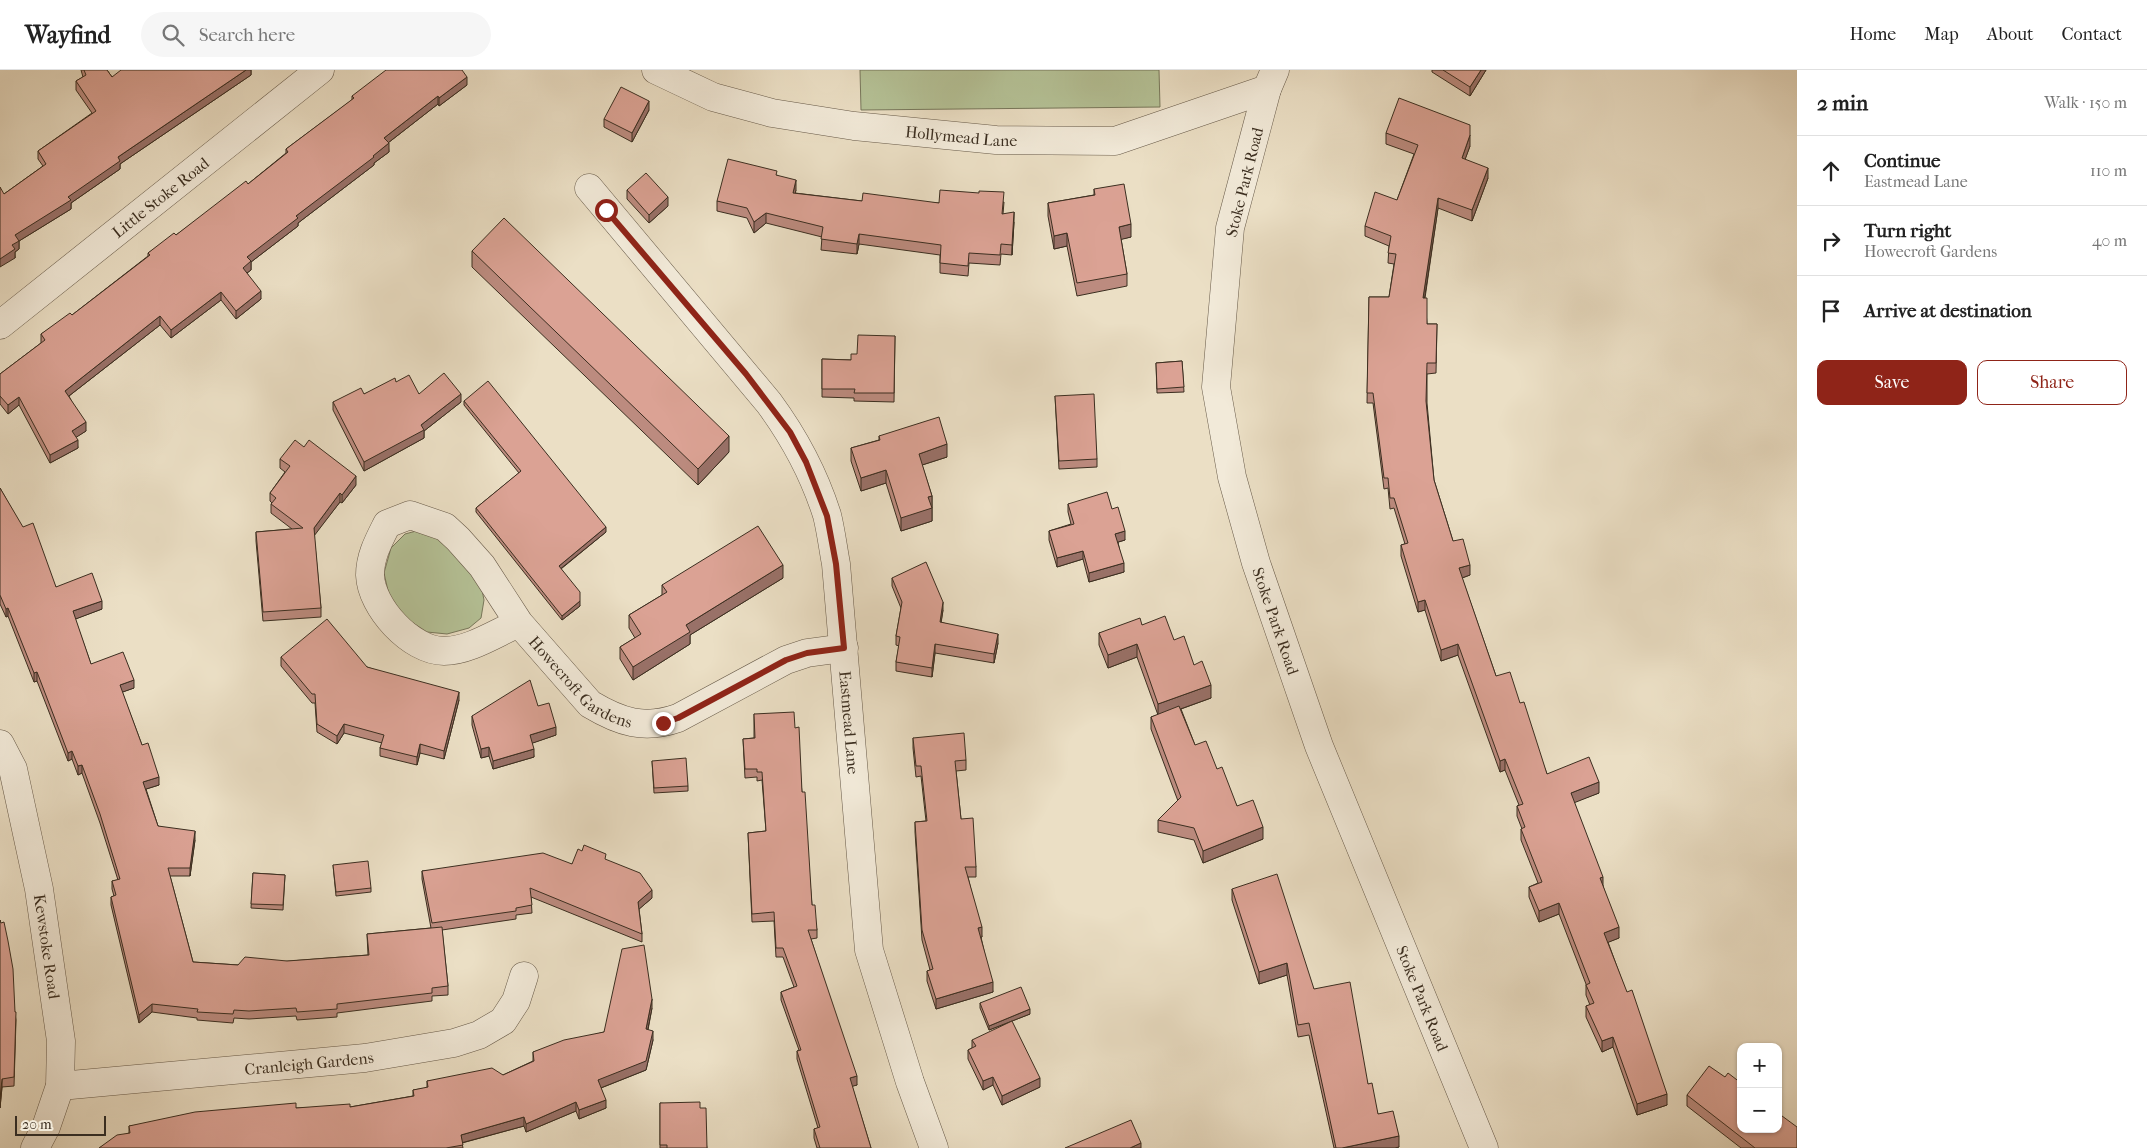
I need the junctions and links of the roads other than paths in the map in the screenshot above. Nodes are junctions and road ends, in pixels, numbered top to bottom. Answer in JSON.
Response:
{"nodes":[{"id":1,"x":320,"y":70,"type":"edge"},
{"id":2,"x":656,"y":70,"type":"edge"},
{"id":3,"x":1272,"y":79,"type":"edge"},
{"id":4,"x":589,"y":188,"type":"dead end"},
{"id":5,"x":0,"y":325,"type":"edge"},
{"id":6,"x":518,"y":623,"type":"junction"},
{"id":7,"x":844,"y":648,"type":"junction"},
{"id":8,"x":0,"y":744,"type":"edge"},
{"id":9,"x":524,"y":976,"type":"dead end"},
{"id":10,"x":60,"y":1086,"type":"junction"},
{"id":11,"x":35,"y":1148,"type":"edge"},
{"id":12,"x":934,"y":1148,"type":"edge"},
{"id":13,"x":1484,"y":1148,"type":"edge"}],
"edges":[{"from":1,"to":5,"type":"street","name":"Little Stoke Road"},
{"from":2,"to":3,"type":"street","name":"Hollymead Lane"},
{"from":3,"to":13,"type":"street","name":"Stoke Park Road"},
{"from":4,"to":7,"type":"street","name":"Eastmead Lane"},
{"from":6,"to":6,"type":"street","name":"Howecroft Gardens"},
{"from":6,"to":7,"type":"street","name":"Howecroft Gardens"},
{"from":7,"to":12,"type":"street","name":"Eastmead Lane"},
{"from":8,"to":10,"type":"street","name":"Kewstoke Road"},
{"from":9,"to":10,"type":"street","name":"Cranleigh Gardens"},
{"from":10,"to":11,"type":"street","name":"Kewstoke Road"}]}
